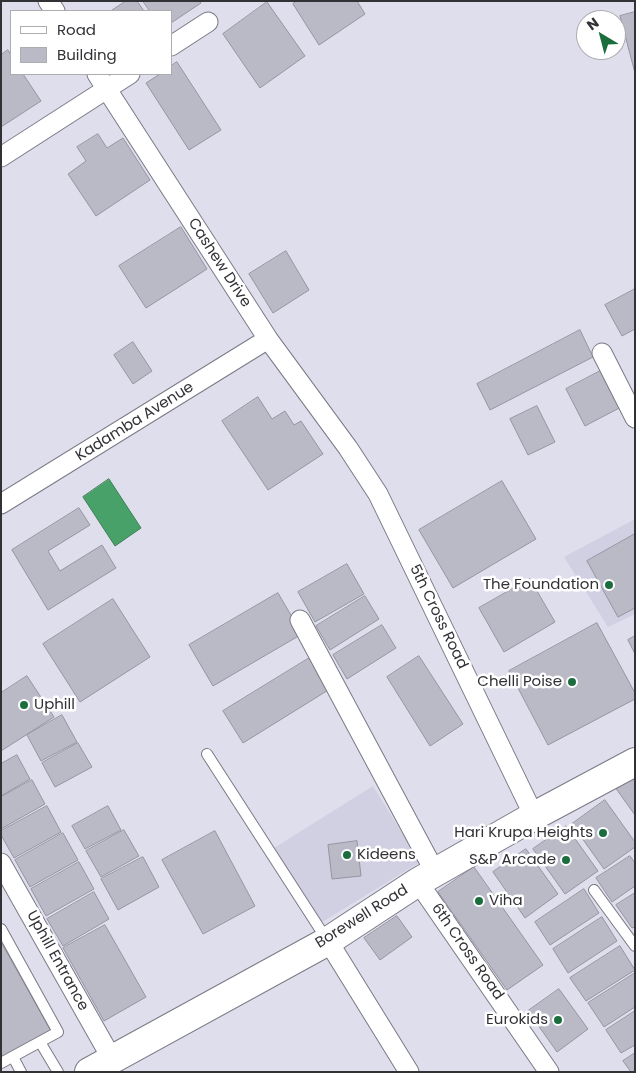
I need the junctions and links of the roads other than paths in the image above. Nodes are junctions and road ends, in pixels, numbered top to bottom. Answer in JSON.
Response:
{"nodes":[{"id":1,"x":208,"y":22,"type":"dead end"},
{"id":2,"x":172,"y":45,"type":"edge"},
{"id":3,"x":126,"y":75,"type":"edge"},
{"id":4,"x":102,"y":81,"type":"edge"},
{"id":5,"x":1,"y":157,"type":"edge"},
{"id":6,"x":268,"y":339,"type":"junction"},
{"id":7,"x":602,"y":353,"type":"dead end"},
{"id":8,"x":635,"y":418,"type":"edge"},
{"id":9,"x":348,"y":448,"type":"joint"},
{"id":10,"x":1,"y":504,"type":"edge"},
{"id":11,"x":300,"y":620,"type":"dead end"},
{"id":12,"x":207,"y":754,"type":"dead end"},
{"id":13,"x":635,"y":762,"type":"edge"},
{"id":14,"x":534,"y":816,"type":"junction"},
{"id":15,"x":1,"y":863,"type":"edge"},
{"id":16,"x":427,"y":877,"type":"junction"},
{"id":17,"x":594,"y":890,"type":"dead end"},
{"id":18,"x":1,"y":929,"type":"edge"},
{"id":19,"x":328,"y":940,"type":"junction"},
{"id":20,"x":635,"y":946,"type":"edge"},
{"id":21,"x":40,"y":1042,"type":"junction"},
{"id":22,"x":13,"y":1057,"type":"junction"},
{"id":23,"x":1,"y":1063,"type":"edge"},
{"id":24,"x":101,"y":1065,"type":"edge"},
{"id":25,"x":21,"y":1072,"type":"edge"},
{"id":26,"x":58,"y":1072,"type":"edge"},
{"id":27,"x":410,"y":1072,"type":"edge"},
{"id":28,"x":549,"y":1072,"type":"edge"}],
"edges":[{"from":1,"to":2,"type":"street"},
{"from":3,"to":4,"type":"street"},
{"from":4,"to":5,"type":"street"},
{"from":4,"to":6,"type":"street","name":"Cashew Drive"},
{"from":6,"to":9,"type":"street","name":"Cashew Drive"},
{"from":6,"to":10,"type":"street","name":"Kadamba Avenue"},
{"from":7,"to":8,"type":"street"},
{"from":9,"to":14,"type":"street","name":"5th Cross Road"},
{"from":11,"to":16,"type":"street","name":"6th Cross Road"},
{"from":12,"to":19,"type":"lane"},
{"from":13,"to":14,"type":"street","name":"Borewell Road"},
{"from":14,"to":16,"type":"street","name":"Borewell Road"},
{"from":15,"to":24,"type":"street","name":"Uphill Entrance"},
{"from":16,"to":19,"type":"street","name":"Borewell Road"},
{"from":16,"to":28,"type":"street","name":"6th Cross Road"},
{"from":17,"to":20,"type":"lane"},
{"from":18,"to":21,"type":"lane"},
{"from":19,"to":24,"type":"street","name":"Borewell Road"},
{"from":19,"to":27,"type":"street"},
{"from":21,"to":22,"type":"lane"},
{"from":21,"to":26,"type":"lane"},
{"from":22,"to":23,"type":"lane"},
{"from":22,"to":25,"type":"lane"}]}
